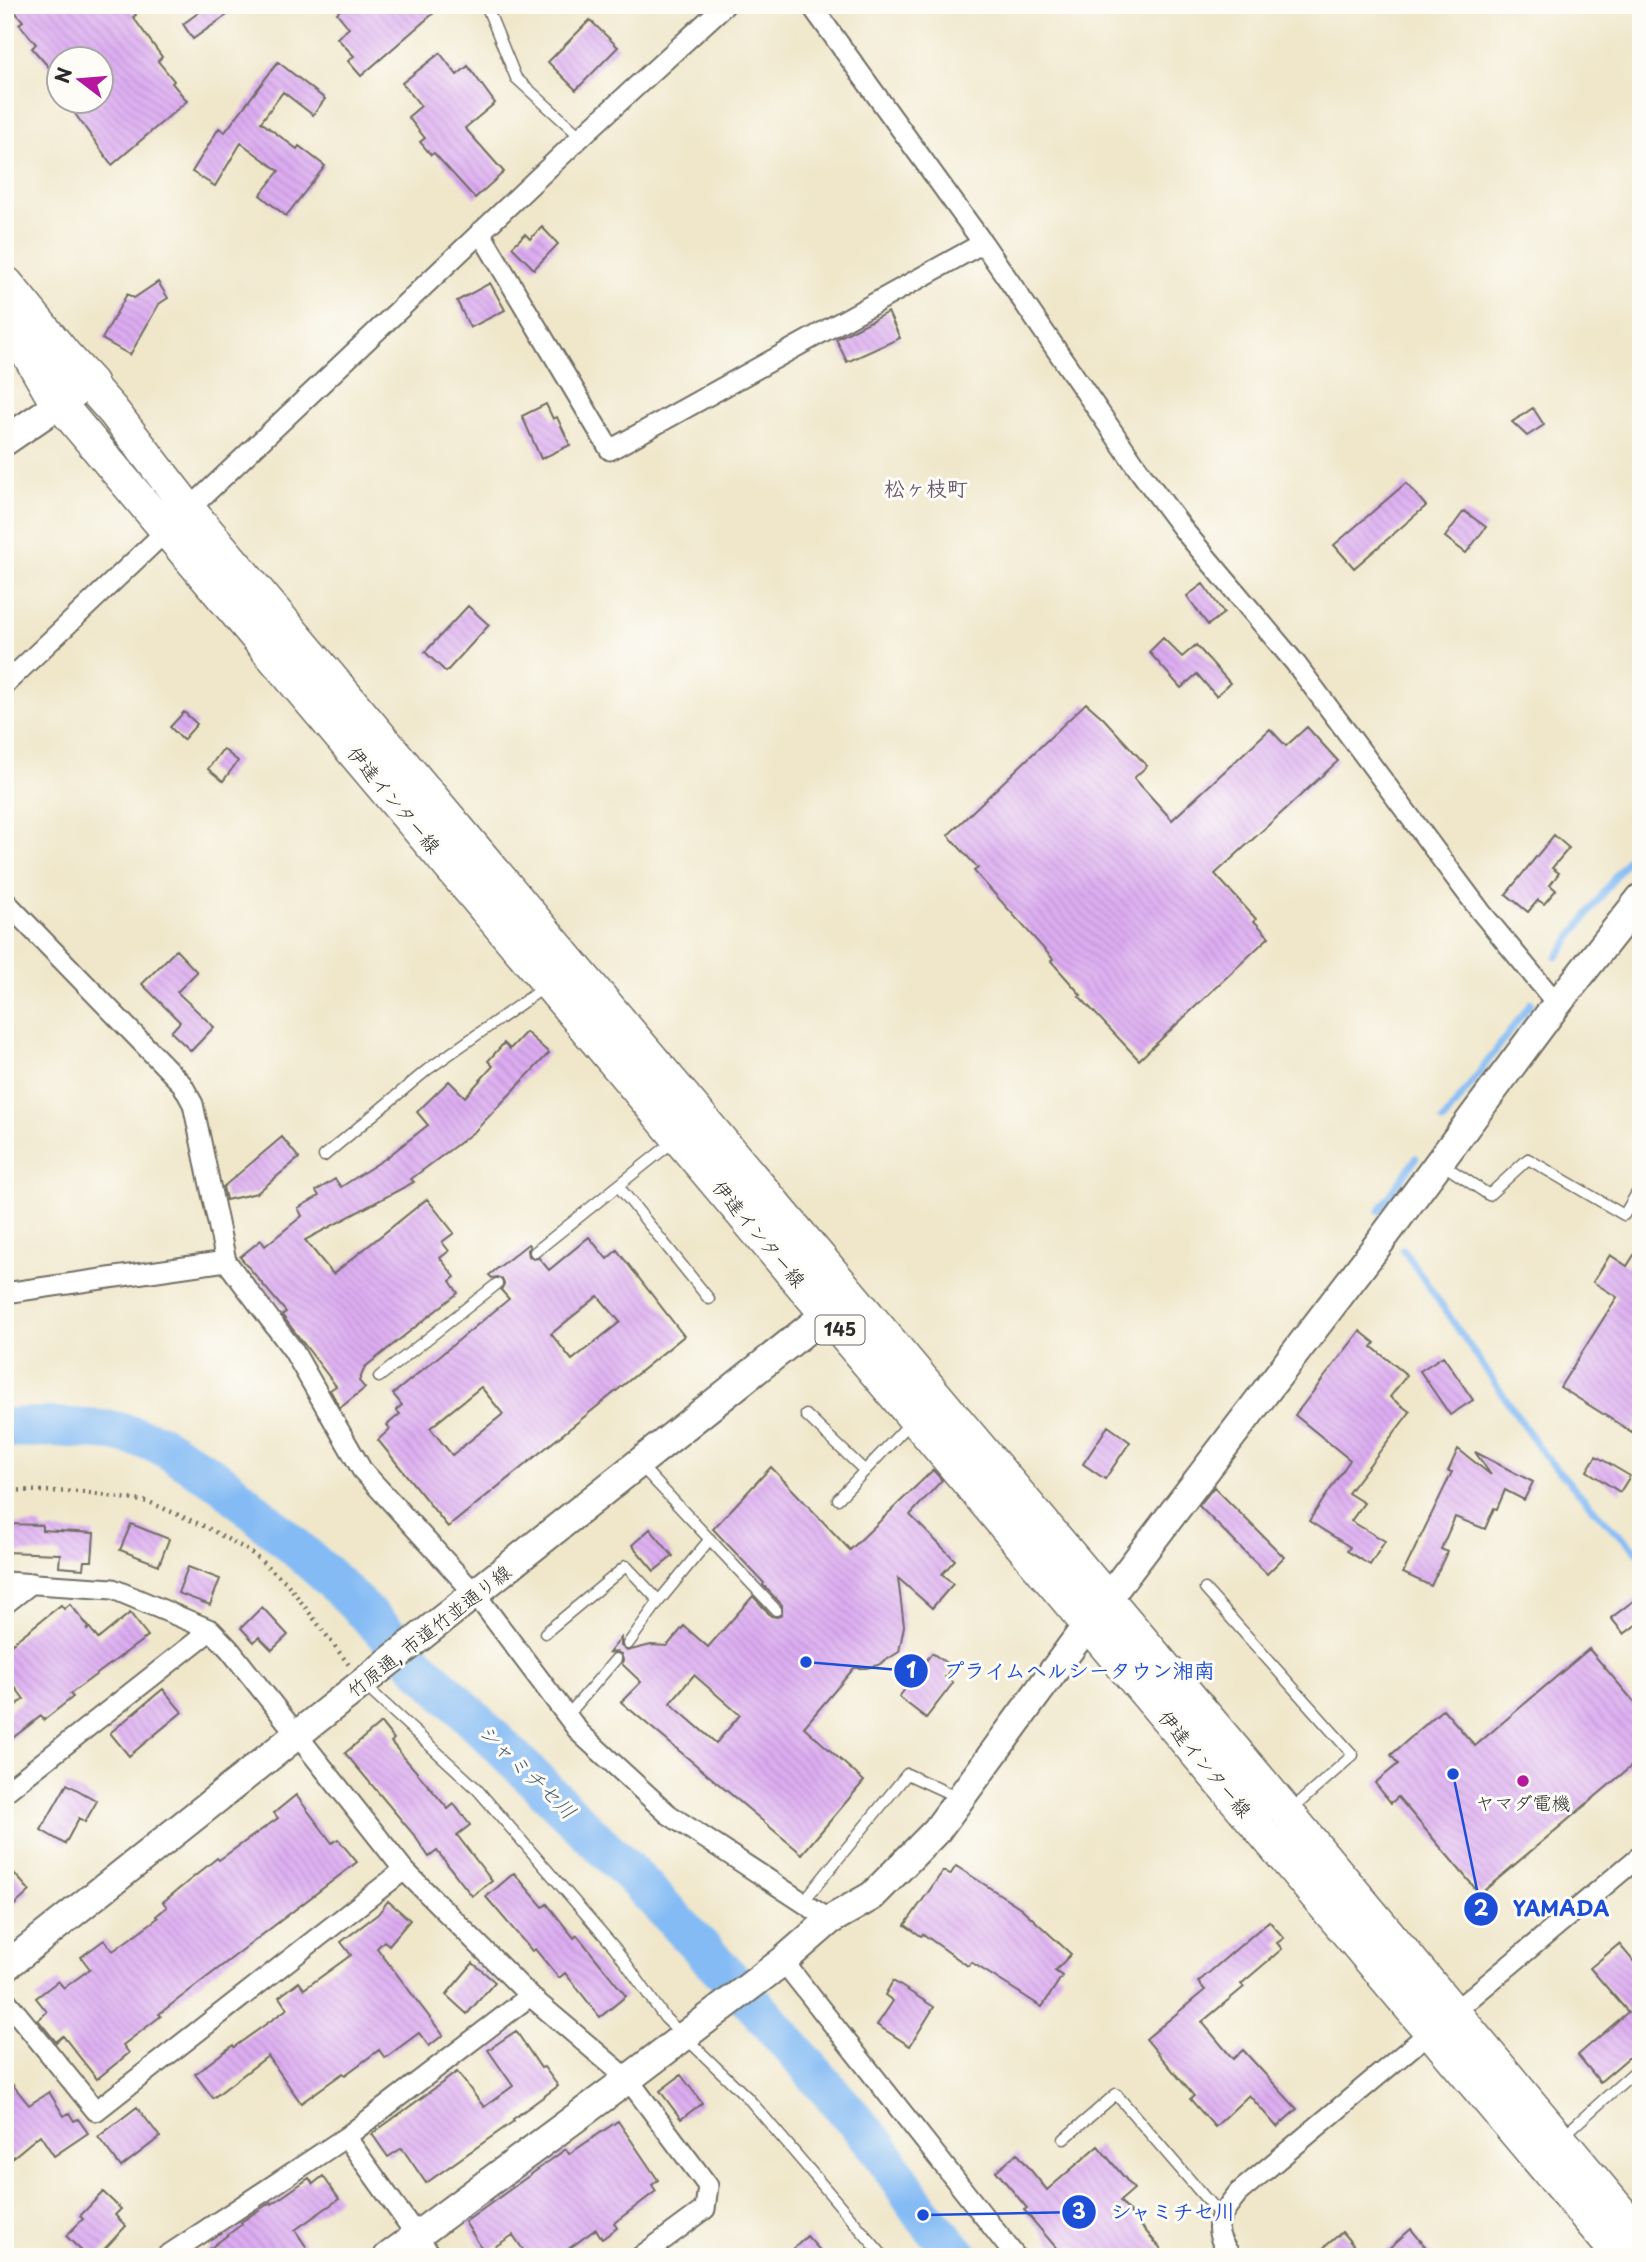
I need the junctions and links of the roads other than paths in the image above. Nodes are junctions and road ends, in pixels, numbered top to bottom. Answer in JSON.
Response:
{"nodes":[{"id":1,"x":485,"y":5,"type":"edge"},
{"id":2,"x":724,"y":5,"type":"edge"},
{"id":3,"x":811,"y":5,"type":"edge"},
{"id":4,"x":581,"y":137,"type":"junction"},
{"id":5,"x":481,"y":232,"type":"junction"},
{"id":6,"x":982,"y":243,"type":"junction"},
{"id":7,"x":5,"y":285,"type":"edge"},
{"id":8,"x":5,"y":320,"type":"edge"},
{"id":9,"x":74,"y":394,"type":"junction"},
{"id":10,"x":5,"y":441,"type":"edge"},
{"id":11,"x":177,"y":519,"type":"junction"},
{"id":12,"x":5,"y":684,"type":"edge"},
{"id":13,"x":1641,"y":898,"type":"edge"},
{"id":14,"x":5,"y":901,"type":"edge"},
{"id":15,"x":548,"y":984,"type":"junction"},
{"id":16,"x":1557,"y":1004,"type":"junction"},
{"id":17,"x":617,"y":1040,"type":"junction"},
{"id":18,"x":678,"y":1138,"type":"junction"},
{"id":19,"x":324,"y":1156,"type":"dead end"},
{"id":20,"x":1439,"y":1162,"type":"junction"},
{"id":21,"x":1641,"y":1186,"type":"edge"},
{"id":22,"x":618,"y":1187,"type":"junction"},
{"id":23,"x":535,"y":1252,"type":"dead end"},
{"id":24,"x":226,"y":1261,"type":"junction"},
{"id":25,"x":497,"y":1284,"type":"dead end"},
{"id":26,"x":5,"y":1293,"type":"edge"},
{"id":27,"x":851,"y":1294,"type":"junction"},
{"id":28,"x":709,"y":1299,"type":"dead end"},
{"id":29,"x":827,"y":1315,"type":"junction"},
{"id":30,"x":379,"y":1377,"type":"dead end"},
{"id":31,"x":806,"y":1415,"type":"dead end"},
{"id":32,"x":915,"y":1418,"type":"junction"},
{"id":33,"x":640,"y":1464,"type":"junction"},
{"id":34,"x":865,"y":1471,"type":"junction"},
{"id":35,"x":838,"y":1499,"type":"dead end"},
{"id":36,"x":710,"y":1539,"type":"junction"},
{"id":37,"x":5,"y":1582,"type":"edge"},
{"id":38,"x":33,"y":1583,"type":"junction"},
{"id":39,"x":1205,"y":1588,"type":"dead end"},
{"id":40,"x":476,"y":1595,"type":"junction"},
{"id":41,"x":1108,"y":1600,"type":"junction"},
{"id":42,"x":659,"y":1601,"type":"junction"},
{"id":43,"x":5,"y":1604,"type":"edge"},
{"id":44,"x":776,"y":1610,"type":"dead end"},
{"id":45,"x":1088,"y":1624,"type":"junction"},
{"id":46,"x":211,"y":1630,"type":"junction"},
{"id":47,"x":545,"y":1633,"type":"dead end"},
{"id":48,"x":628,"y":1644,"type":"dead end"},
{"id":49,"x":616,"y":1659,"type":"dead end"},
{"id":50,"x":370,"y":1678,"type":"junction"},
{"id":51,"x":567,"y":1716,"type":"junction"},
{"id":52,"x":297,"y":1733,"type":"junction"},
{"id":53,"x":5,"y":1793,"type":"edge"},
{"id":54,"x":960,"y":1799,"type":"junction"},
{"id":55,"x":1275,"y":1822,"type":"junction"},
{"id":56,"x":1641,"y":1854,"type":"edge"},
{"id":57,"x":404,"y":1870,"type":"junction"},
{"id":58,"x":803,"y":1902,"type":"junction"},
{"id":59,"x":830,"y":1920,"type":"junction"},
{"id":60,"x":776,"y":1966,"type":"junction"},
{"id":61,"x":5,"y":1967,"type":"edge"},
{"id":62,"x":530,"y":1996,"type":"junction"},
{"id":63,"x":5,"y":1998,"type":"edge"},
{"id":64,"x":1455,"y":2012,"type":"junction"},
{"id":65,"x":1432,"y":2032,"type":"junction"},
{"id":66,"x":688,"y":2033,"type":"junction"},
{"id":67,"x":1641,"y":2066,"type":"edge"},
{"id":68,"x":628,"y":2079,"type":"junction"},
{"id":69,"x":346,"y":2137,"type":"junction"},
{"id":70,"x":1064,"y":2139,"type":"dead end"},
{"id":71,"x":1559,"y":2140,"type":"junction"},
{"id":72,"x":1220,"y":2215,"type":"junction"},
{"id":73,"x":1641,"y":2236,"type":"edge"},
{"id":74,"x":425,"y":2246,"type":"edge"},
{"id":75,"x":165,"y":2257,"type":"edge"},
{"id":76,"x":388,"y":2257,"type":"edge"},
{"id":77,"x":640,"y":2257,"type":"edge"},
{"id":78,"x":884,"y":2257,"type":"edge"},
{"id":79,"x":1016,"y":2257,"type":"edge"},
{"id":80,"x":1232,"y":2257,"type":"edge"},
{"id":81,"x":1620,"y":2257,"type":"edge"}],
"edges":[{"from":1,"to":4,"type":"lane"},
{"from":2,"to":4,"type":"street"},
{"from":3,"to":6,"type":"street"},
{"from":4,"to":5,"type":"street"},
{"from":5,"to":6,"type":"street"},
{"from":5,"to":11,"type":"street"},
{"from":6,"to":16,"type":"street"},
{"from":7,"to":9,"type":"highway"},
{"from":8,"to":9,"type":"highway"},
{"from":9,"to":10,"type":"street"},
{"from":9,"to":11,"type":"main road","name":"伊達インター線","number":"145"},
{"from":11,"to":12,"type":"street"},
{"from":11,"to":15,"type":"main road","name":"伊達インター線","number":"145"},
{"from":11,"to":17,"type":"main road","name":"伊達インター線","number":"145"},
{"from":13,"to":16,"type":"street"},
{"from":14,"to":24,"type":"street"},
{"from":15,"to":17,"type":"main road","name":"伊達インター線","number":"145"},
{"from":15,"to":19,"type":"lane"},
{"from":16,"to":20,"type":"street"},
{"from":17,"to":18,"type":"main road","name":"伊達インター線","number":"145"},
{"from":17,"to":27,"type":"main road","name":"伊達インター線","number":"145"},
{"from":18,"to":22,"type":"lane"},
{"from":18,"to":29,"type":"main road","name":"伊達インター線","number":"145"},
{"from":20,"to":21,"type":"lane"},
{"from":20,"to":41,"type":"street"},
{"from":22,"to":23,"type":"lane"},
{"from":22,"to":28,"type":"lane"},
{"from":24,"to":26,"type":"street"},
{"from":24,"to":40,"type":"street"},
{"from":25,"to":30,"type":"lane"},
{"from":27,"to":29,"type":"street","name":"竹原通, 市道竹並通り線"},
{"from":27,"to":41,"type":"main road","name":"伊達インター線","number":"145"},
{"from":29,"to":32,"type":"main road","name":"伊達インター線","number":"145"},
{"from":29,"to":33,"type":"street","name":"竹原通, 市道竹並通り線"},
{"from":31,"to":34,"type":"lane"},
{"from":32,"to":34,"type":"lane"},
{"from":32,"to":45,"type":"main road","name":"伊達インター線","number":"145"},
{"from":33,"to":36,"type":"lane"},
{"from":33,"to":40,"type":"street","name":"竹原通, 市道竹並通り線"},
{"from":34,"to":35,"type":"lane"},
{"from":36,"to":42,"type":"lane"},
{"from":36,"to":44,"type":"lane"},
{"from":37,"to":38,"type":"street"},
{"from":38,"to":43,"type":"street"},
{"from":38,"to":46,"type":"street"},
{"from":39,"to":55,"type":"lane"},
{"from":40,"to":50,"type":"street","name":"竹原通, 市道竹並通り線"},
{"from":40,"to":51,"type":"street"},
{"from":41,"to":45,"type":"street"},
{"from":41,"to":55,"type":"main road","name":"伊達インター線","number":"145"},
{"from":42,"to":47,"type":"lane"},
{"from":42,"to":48,"type":"lane"},
{"from":45,"to":54,"type":"street"},
{"from":45,"to":55,"type":"main road","name":"伊達インター線","number":"145"},
{"from":46,"to":52,"type":"street"},
{"from":46,"to":53,"type":"street"},
{"from":49,"to":51,"type":"lane"},
{"from":50,"to":52,"type":"street","name":"竹原通, 市道竹並通り線"},
{"from":50,"to":66,"type":"lane"},
{"from":51,"to":58,"type":"street"},
{"from":52,"to":57,"type":"street"},
{"from":52,"to":61,"type":"street","name":"竹原通, 市道竹並通り線"},
{"from":54,"to":58,"type":"lane"},
{"from":54,"to":59,"type":"street"},
{"from":55,"to":64,"type":"main road","name":"伊達インター線","number":"145"},
{"from":55,"to":65,"type":"main road","name":"伊達インター線","number":"145"},
{"from":56,"to":64,"type":"street"},
{"from":57,"to":62,"type":"street"},
{"from":57,"to":63,"type":"street"},
{"from":58,"to":59,"type":"street"},
{"from":59,"to":60,"type":"street"},
{"from":60,"to":66,"type":"street"},
{"from":60,"to":79,"type":"street"},
{"from":62,"to":68,"type":"street"},
{"from":62,"to":69,"type":"street"},
{"from":64,"to":65,"type":"street"},
{"from":64,"to":71,"type":"main road","name":"伊達インター線","number":"145"},
{"from":65,"to":72,"type":"street"},
{"from":65,"to":81,"type":"main road","name":"伊達インター線","number":"145"},
{"from":66,"to":68,"type":"street"},
{"from":66,"to":78,"type":"lane"},
{"from":67,"to":71,"type":"lane"},
{"from":68,"to":74,"type":"street"},
{"from":68,"to":77,"type":"street"},
{"from":69,"to":74,"type":"street"},
{"from":69,"to":75,"type":"street"},
{"from":70,"to":72,"type":"lane"},
{"from":71,"to":73,"type":"main road","name":"伊達インター線","number":"145"},
{"from":72,"to":80,"type":"street"},
{"from":74,"to":76,"type":"street"}]}
